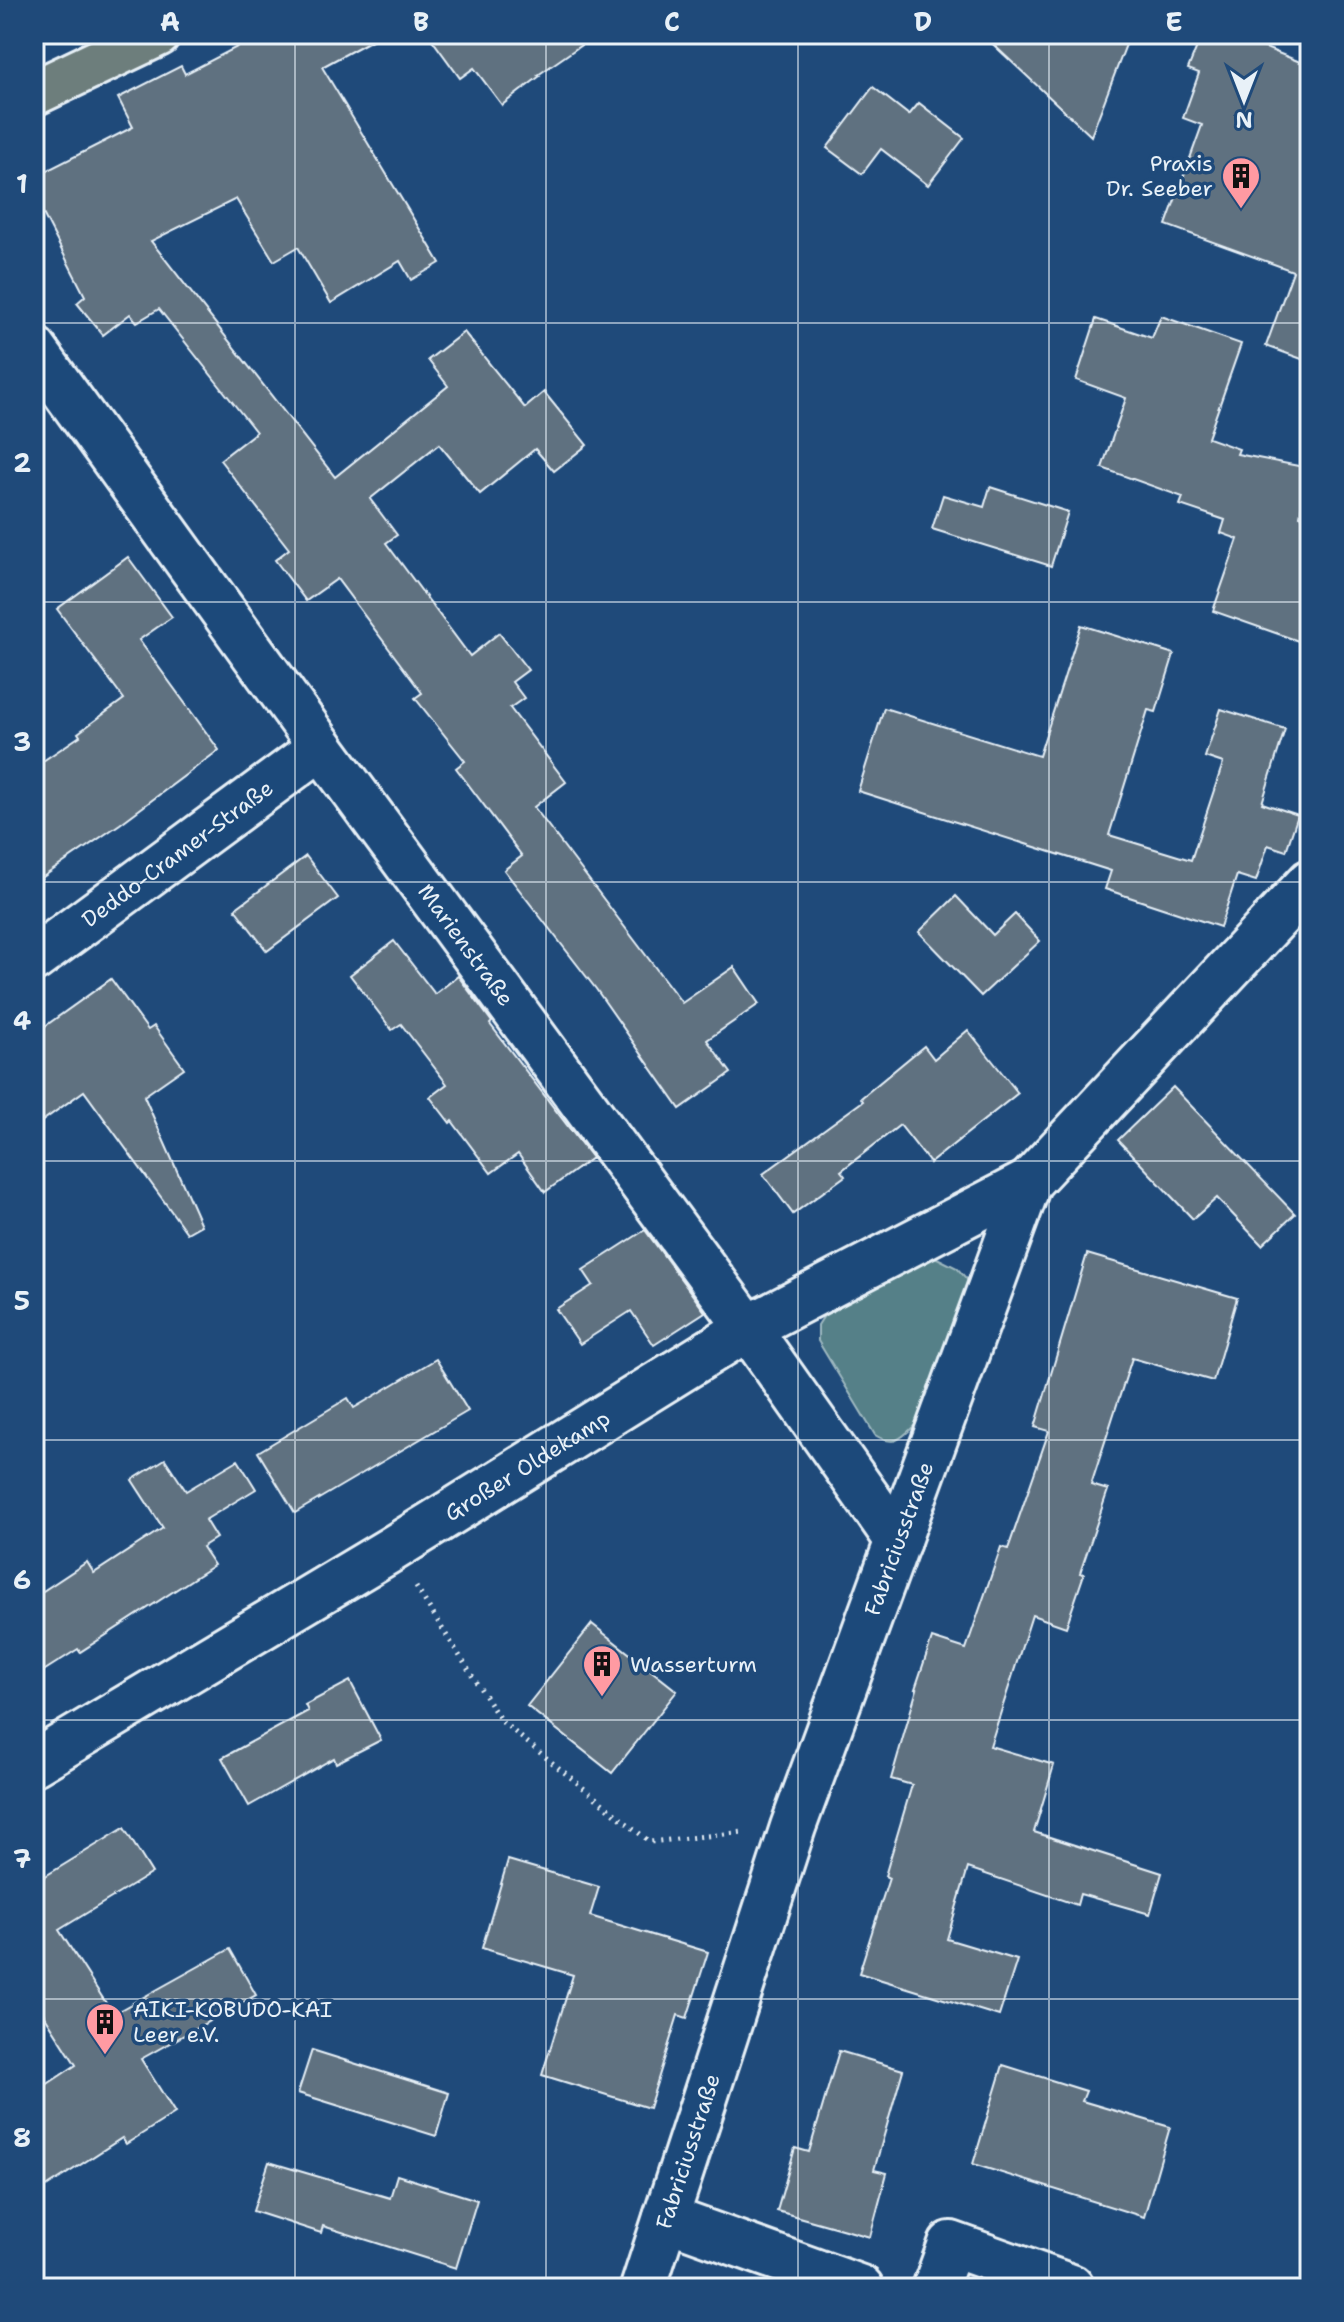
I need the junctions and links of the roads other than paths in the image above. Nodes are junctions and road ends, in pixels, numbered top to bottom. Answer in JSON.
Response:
{"nodes":[{"id":1,"x":158,"y":34,"type":"edge"},
{"id":2,"x":34,"y":93,"type":"edge"},
{"id":3,"x":34,"y":349,"type":"edge"},
{"id":4,"x":321,"y":747,"type":"junction"},
{"id":5,"x":1310,"y":882,"type":"edge"},
{"id":6,"x":34,"y":959,"type":"edge"},
{"id":7,"x":1029,"y":1182,"type":"junction"},
{"id":8,"x":748,"y":1328,"type":"junction"},
{"id":9,"x":898,"y":1541,"type":"junction"},
{"id":10,"x":34,"y":1763,"type":"edge"},
{"id":11,"x":666,"y":2218,"type":"junction"},
{"id":12,"x":1071,"y":2287,"type":"edge"},
{"id":13,"x":643,"y":2288,"type":"edge"},
{"id":14,"x":861,"y":2288,"type":"edge"},
{"id":15,"x":935,"y":2288,"type":"edge"}],
"edges":[{"from":1,"to":2,"type":"main road"},
{"from":3,"to":4,"type":"street","name":"Marienstraße"},
{"from":4,"to":6,"type":"street","name":"Deddo-Cramer-Straße"},
{"from":4,"to":8,"type":"street","name":"Marienstraße"},
{"from":5,"to":7,"type":"street","name":"Fabriciusstraße"},
{"from":7,"to":8,"type":"street","name":"Großer Oldekamp"},
{"from":7,"to":9,"type":"street","name":"Fabriciusstraße"},
{"from":8,"to":9,"type":"street","name":"Marienstraße"},
{"from":8,"to":10,"type":"street","name":"Großer Oldekamp"},
{"from":9,"to":11,"type":"street","name":"Fabriciusstraße"},
{"from":11,"to":13,"type":"street","name":"Fabriciusstraße"},
{"from":11,"to":14,"type":"street"},
{"from":12,"to":15,"type":"street"}]}
